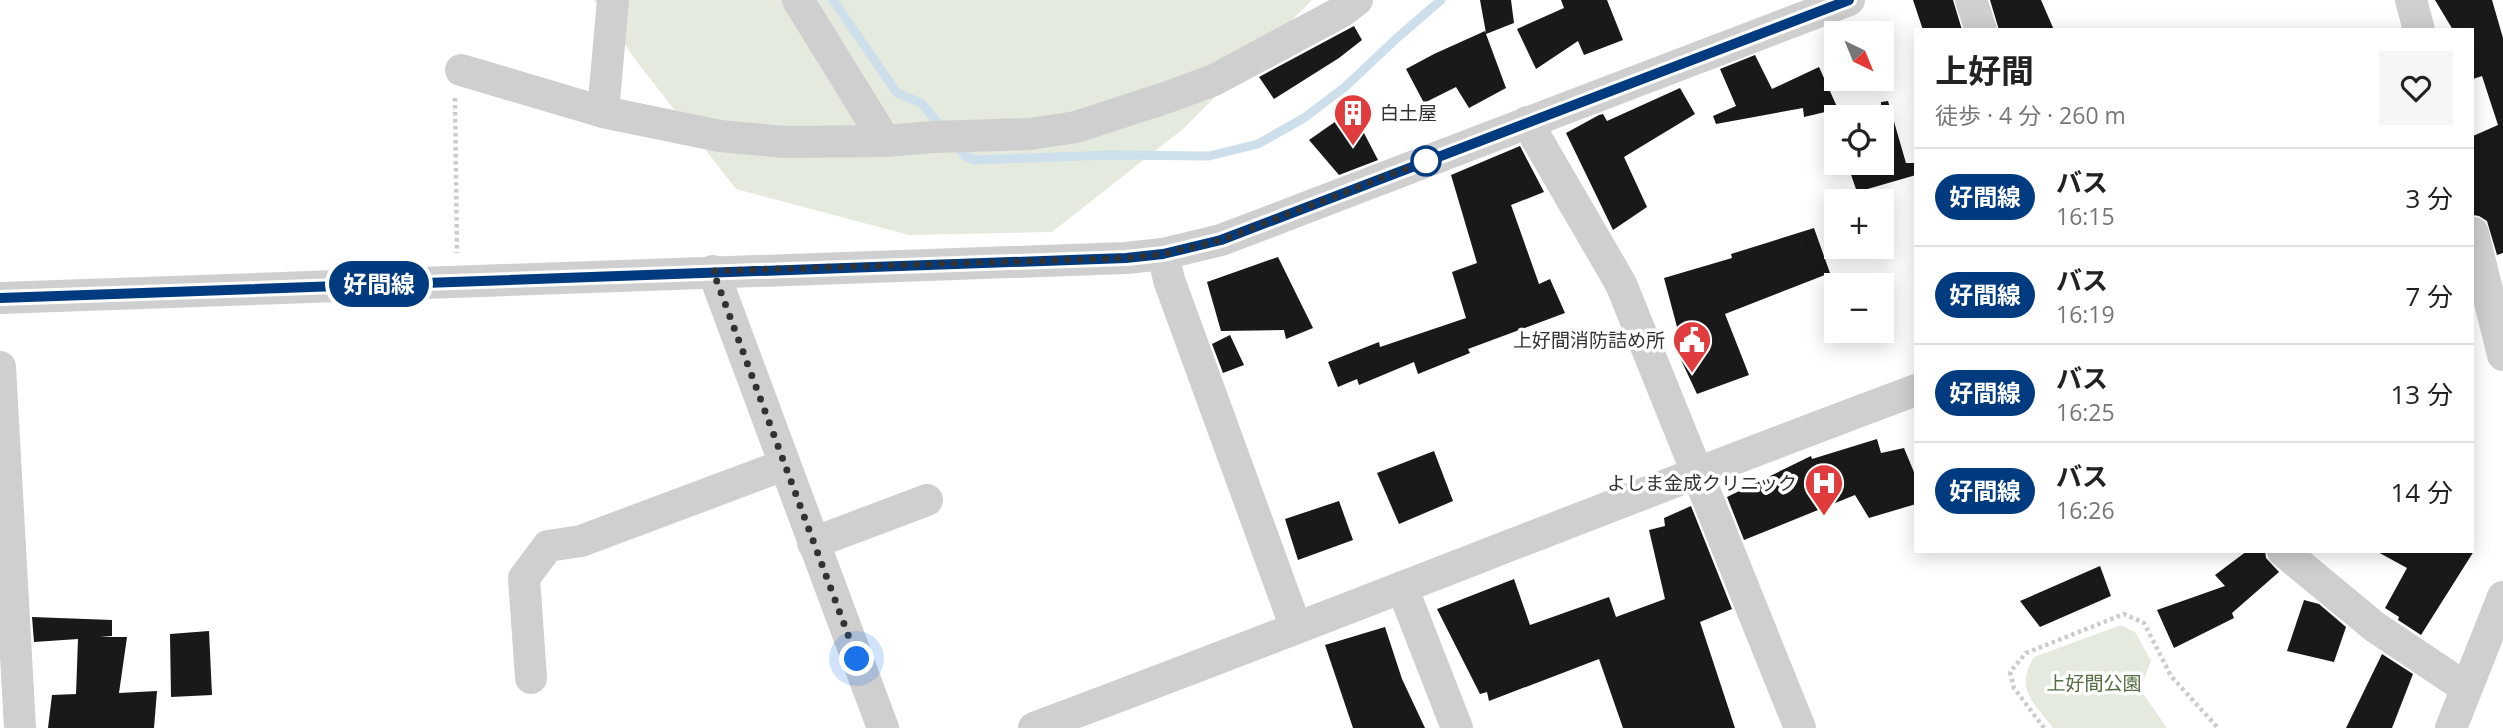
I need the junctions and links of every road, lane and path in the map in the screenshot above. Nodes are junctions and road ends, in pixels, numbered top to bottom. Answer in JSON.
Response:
{"nodes":[{"id":1,"x":613,"y":0,"type":"edge"},
{"id":2,"x":798,"y":0,"type":"edge"},
{"id":3,"x":1357,"y":0,"type":"edge"},
{"id":4,"x":1849,"y":0,"type":"edge"},
{"id":5,"x":1970,"y":0,"type":"edge"},
{"id":6,"x":2412,"y":0,"type":"edge"},
{"id":7,"x":1980,"y":28,"type":"edge"},
{"id":8,"x":2419,"y":28,"type":"edge"},
{"id":9,"x":461,"y":70,"type":"joint"},
{"id":10,"x":603,"y":112,"type":"junction"},
{"id":11,"x":1527,"y":122,"type":"junction"},
{"id":12,"x":885,"y":141,"type":"junction"},
{"id":13,"x":2474,"y":237,"type":"edge"},
{"id":14,"x":1163,"y":254,"type":"junction"},
{"id":15,"x":713,"y":271,"type":"junction"},
{"id":16,"x":458,"y":281,"type":"junction"},
{"id":17,"x":0,"y":298,"type":"edge"},
{"id":18,"x":2503,"y":355,"type":"edge"},
{"id":19,"x":0,"y":367,"type":"edge"},
{"id":20,"x":1914,"y":391,"type":"edge"},
{"id":21,"x":784,"y":465,"type":"junction"},
{"id":22,"x":1698,"y":471,"type":"junction"},
{"id":23,"x":927,"y":500,"type":"dead end"},
{"id":24,"x":813,"y":543,"type":"junction"},
{"id":25,"x":2285,"y":553,"type":"edge"},
{"id":26,"x":1402,"y":587,"type":"junction"},
{"id":27,"x":2503,"y":597,"type":"edge"},
{"id":28,"x":1296,"y":628,"type":"junction"},
{"id":29,"x":531,"y":678,"type":"dead end"},
{"id":30,"x":2466,"y":688,"type":"junction"},
{"id":31,"x":20,"y":728,"type":"edge"},
{"id":32,"x":883,"y":728,"type":"edge"},
{"id":33,"x":1034,"y":728,"type":"edge"},
{"id":34,"x":1457,"y":728,"type":"edge"},
{"id":35,"x":1800,"y":728,"type":"edge"},
{"id":36,"x":2043,"y":728,"type":"edge"},
{"id":37,"x":2218,"y":728,"type":"edge"},
{"id":38,"x":2451,"y":728,"type":"edge"}],
"edges":[{"from":1,"to":10,"type":"street"},
{"from":2,"to":12,"type":"street"},
{"from":3,"to":12,"type":"street"},
{"from":4,"to":11,"type":"street"},
{"from":5,"to":7,"type":"street"},
{"from":6,"to":8,"type":"street"},
{"from":9,"to":10,"type":"street"},
{"from":9,"to":16,"type":"path"},
{"from":10,"to":12,"type":"street"},
{"from":11,"to":14,"type":"street"},
{"from":11,"to":22,"type":"street"},
{"from":13,"to":18,"type":"street"},
{"from":14,"to":15,"type":"street"},
{"from":14,"to":28,"type":"street"},
{"from":15,"to":16,"type":"street"},
{"from":15,"to":21,"type":"street"},
{"from":16,"to":17,"type":"street"},
{"from":19,"to":31,"type":"street"},
{"from":20,"to":22,"type":"street"},
{"from":21,"to":24,"type":"street"},
{"from":21,"to":29,"type":"street"},
{"from":22,"to":26,"type":"street"},
{"from":22,"to":35,"type":"street"},
{"from":23,"to":24,"type":"street"},
{"from":24,"to":32,"type":"street"},
{"from":25,"to":30,"type":"street"},
{"from":26,"to":28,"type":"street"},
{"from":26,"to":34,"type":"street"},
{"from":27,"to":30,"type":"street"},
{"from":28,"to":33,"type":"street"},
{"from":30,"to":38,"type":"street"},
{"from":36,"to":37,"type":"path"}]}
